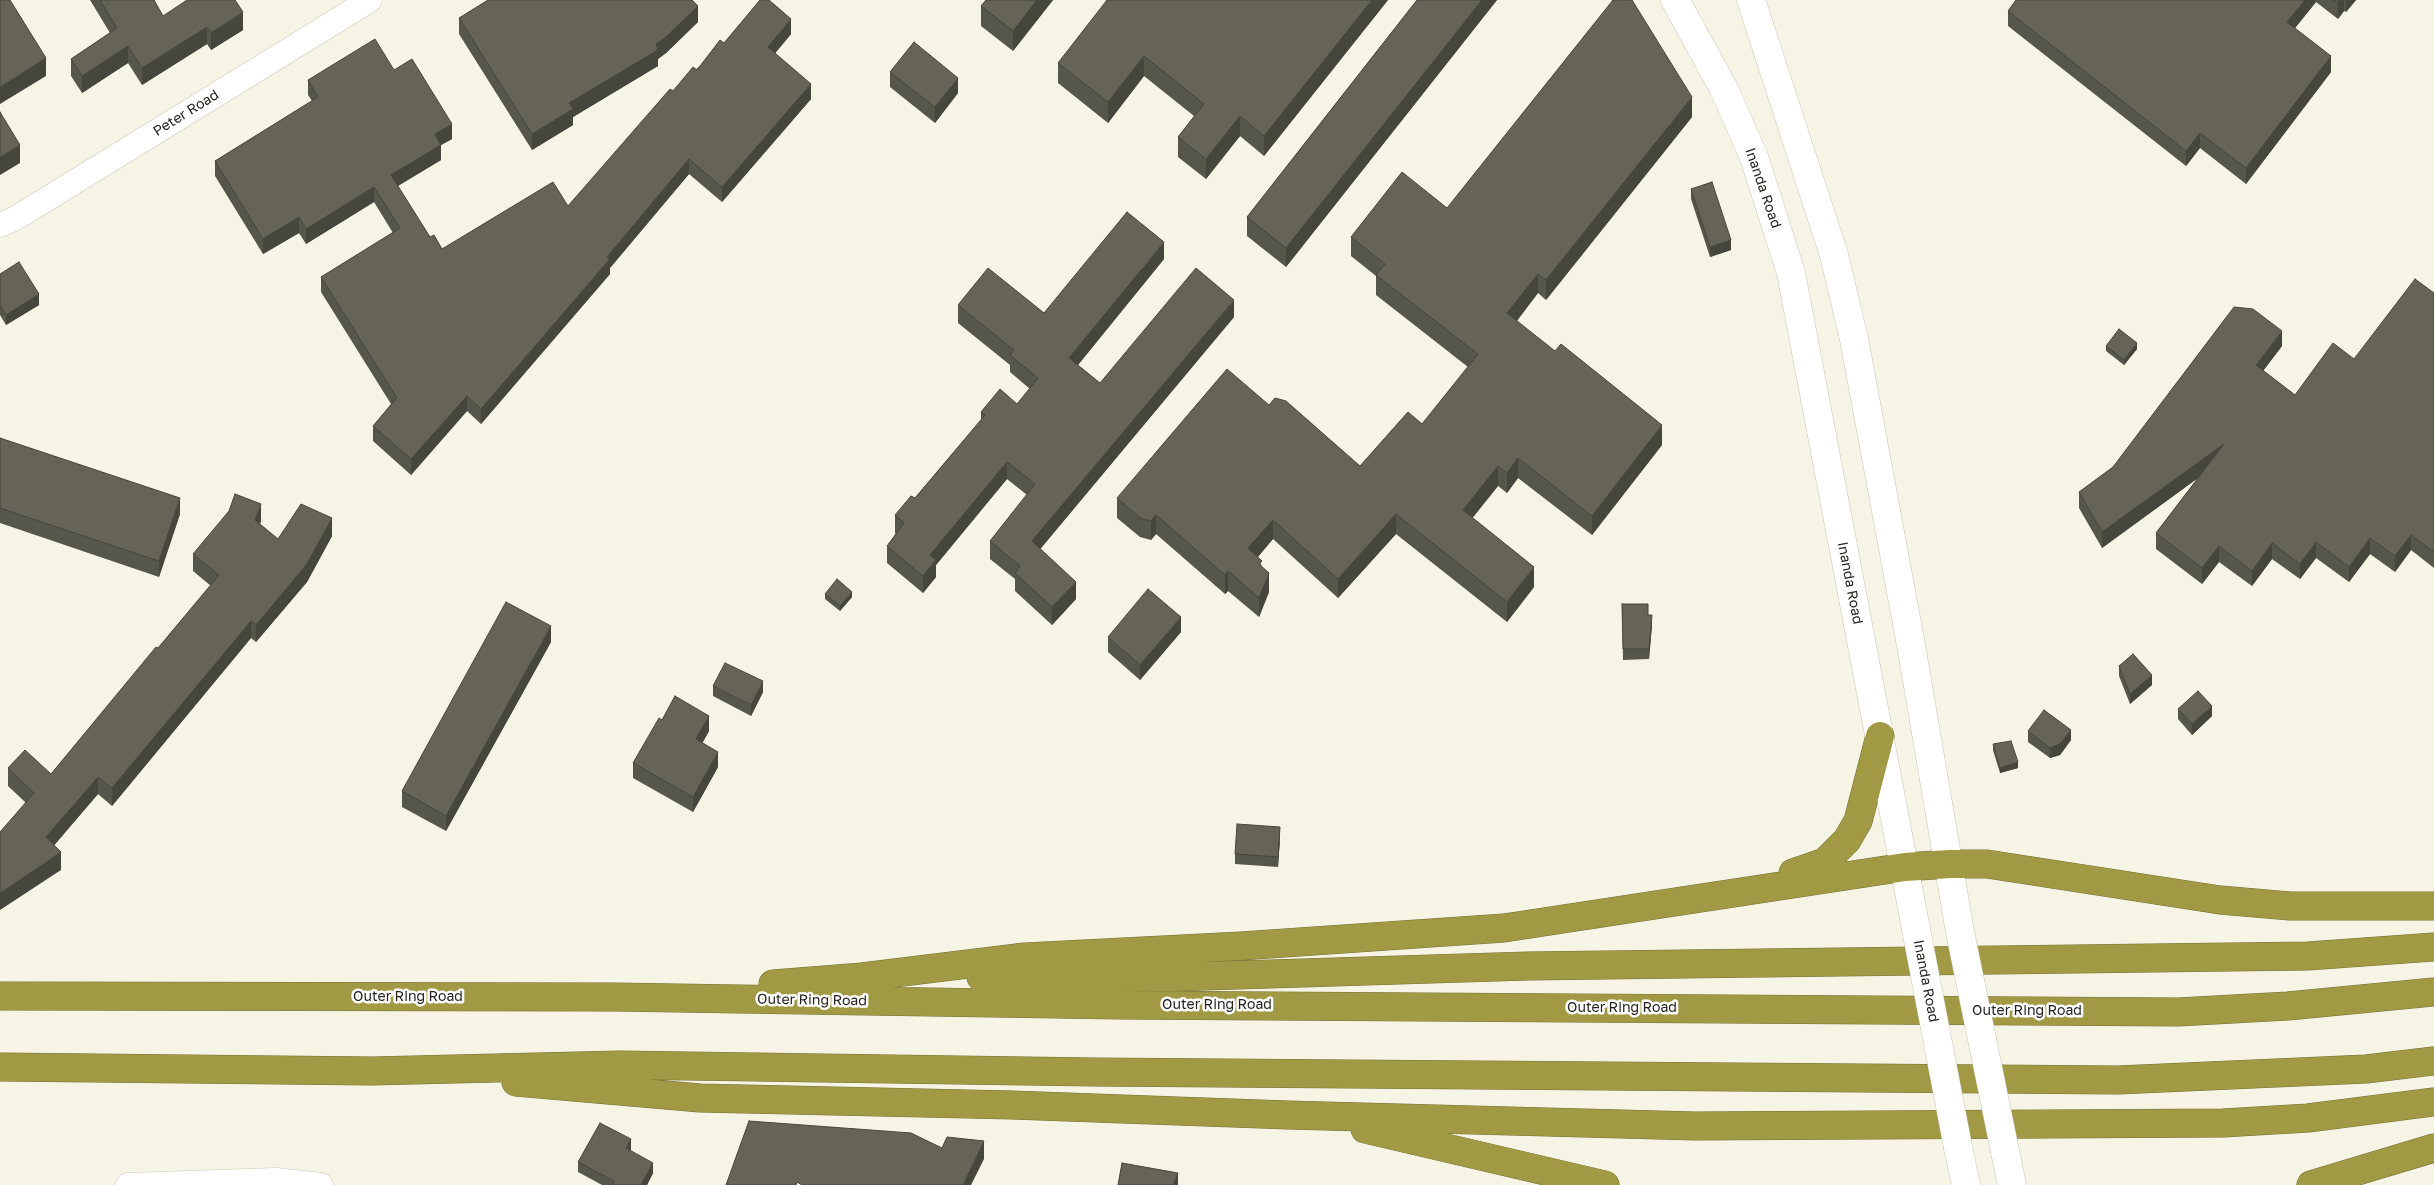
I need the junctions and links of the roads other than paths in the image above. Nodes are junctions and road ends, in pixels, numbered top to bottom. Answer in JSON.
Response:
{"nodes":[{"id":1,"x":370,"y":0,"type":"edge"},
{"id":2,"x":1675,"y":0,"type":"edge"},
{"id":3,"x":1751,"y":0,"type":"edge"},
{"id":4,"x":0,"y":225,"type":"edge"},
{"id":5,"x":1880,"y":736,"type":"junction"},
{"id":6,"x":1950,"y":864,"type":"junction"},
{"id":7,"x":1905,"y":867,"type":"junction"},
{"id":8,"x":1735,"y":894,"type":"junction"},
{"id":9,"x":2434,"y":906,"type":"edge"},
{"id":10,"x":2434,"y":946,"type":"edge"},
{"id":11,"x":862,"y":977,"type":"junction"},
{"id":12,"x":2434,"y":992,"type":"edge"},
{"id":13,"x":0,"y":996,"type":"edge"},
{"id":14,"x":613,"y":997,"type":"junction"},
{"id":15,"x":2434,"y":1061,"type":"edge"},
{"id":16,"x":0,"y":1067,"type":"edge"},
{"id":17,"x":372,"y":1070,"type":"junction"},
{"id":18,"x":2434,"y":1102,"type":"edge"},
{"id":19,"x":1288,"y":1115,"type":"junction"},
{"id":20,"x":2434,"y":1148,"type":"edge"},
{"id":21,"x":2335,"y":1180,"type":"edge"},
{"id":22,"x":128,"y":1185,"type":"edge"},
{"id":23,"x":321,"y":1185,"type":"edge"},
{"id":24,"x":1605,"y":1185,"type":"edge"},
{"id":25,"x":1966,"y":1185,"type":"edge"},
{"id":26,"x":2012,"y":1185,"type":"edge"},
{"id":27,"x":2311,"y":1185,"type":"edge"}],
"edges":[{"from":1,"to":4,"type":"street","name":"Peter Road"},
{"from":2,"to":5,"type":"main road","name":"Inanda Road"},
{"from":3,"to":6,"type":"main road"},
{"from":5,"to":7,"type":"main road","name":"Inanda Road"},
{"from":5,"to":8,"type":"highway"},
{"from":6,"to":7,"type":"highway"},
{"from":6,"to":9,"type":"highway"},
{"from":6,"to":26,"type":"main road","bridge":true},
{"from":7,"to":8,"type":"highway"},
{"from":7,"to":25,"type":"main road","name":"Inanda Road","bridge":true},
{"from":8,"to":11,"type":"highway"},
{"from":10,"to":11,"type":"highway"},
{"from":11,"to":14,"type":"highway"},
{"from":12,"to":14,"type":"highway","name":"Outer Ring Road"},
{"from":13,"to":14,"type":"highway","name":"Outer Ring Road"},
{"from":15,"to":17,"type":"highway"},
{"from":16,"to":17,"type":"highway"},
{"from":17,"to":19,"type":"highway"},
{"from":18,"to":19,"type":"highway"},
{"from":19,"to":24,"type":"highway"},
{"from":20,"to":21,"type":"highway"},
{"from":21,"to":27,"type":"highway"},
{"from":22,"to":23,"type":"street"}]}
